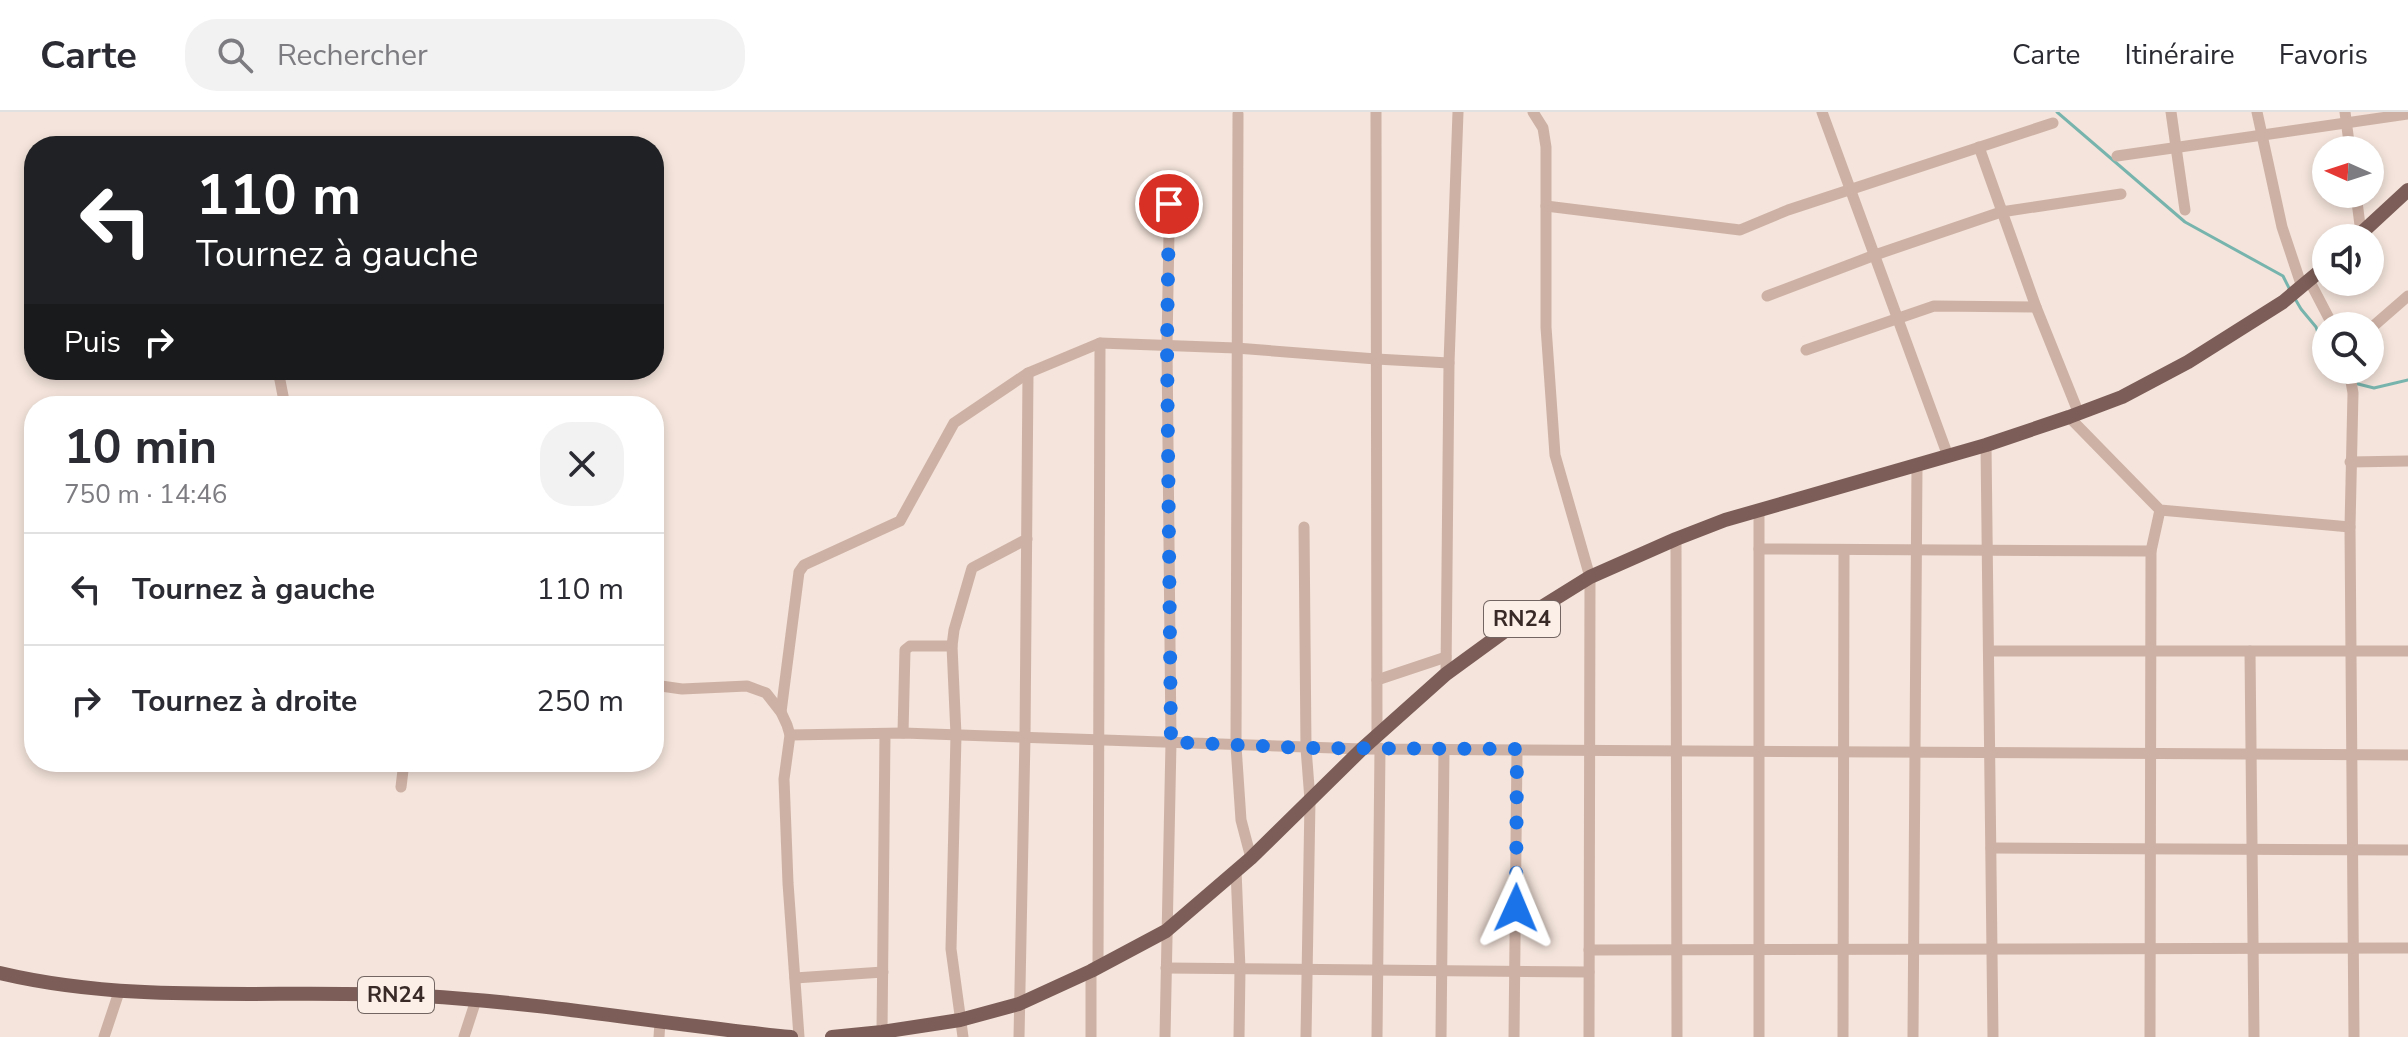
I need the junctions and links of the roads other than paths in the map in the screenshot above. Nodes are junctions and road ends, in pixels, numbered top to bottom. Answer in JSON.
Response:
{"nodes":[{"id":1,"x":1376,"y":112,"type":"edge"},
{"id":2,"x":1458,"y":112,"type":"edge"},
{"id":3,"x":1533,"y":112,"type":"edge"},
{"id":4,"x":1822,"y":112,"type":"edge"},
{"id":5,"x":2171,"y":112,"type":"edge"},
{"id":6,"x":2257,"y":112,"type":"edge"},
{"id":7,"x":1238,"y":114,"type":"dead end"},
{"id":8,"x":2408,"y":114,"type":"edge"},
{"id":9,"x":2346,"y":117,"type":"edge"},
{"id":10,"x":2053,"y":123,"type":"dead end"},
{"id":11,"x":2261,"y":135,"type":"junction"},
{"id":12,"x":1979,"y":147,"type":"junction"},
{"id":13,"x":2176,"y":148,"type":"junction"},
{"id":14,"x":2117,"y":156,"type":"dead end"},
{"id":15,"x":1170,"y":176,"type":"dead end"},
{"id":16,"x":1851,"y":190,"type":"junction"},
{"id":17,"x":2408,"y":190,"type":"edge"},
{"id":18,"x":2121,"y":194,"type":"dead end"},
{"id":19,"x":1546,"y":206,"type":"junction"},
{"id":20,"x":2185,"y":210,"type":"dead end"},
{"id":21,"x":2001,"y":212,"type":"junction"},
{"id":22,"x":2370,"y":224,"type":"edge"},
{"id":23,"x":1875,"y":255,"type":"junction"},
{"id":24,"x":2312,"y":278,"type":"edge"},
{"id":25,"x":2302,"y":286,"type":"junction"},
{"id":26,"x":1767,"y":296,"type":"dead end"},
{"id":27,"x":2408,"y":296,"type":"edge"},
{"id":28,"x":2036,"y":307,"type":"junction"},
{"id":29,"x":2322,"y":312,"type":"edge"},
{"id":30,"x":2384,"y":317,"type":"edge"},
{"id":31,"x":1898,"y":318,"type":"junction"},
{"id":32,"x":1100,"y":343,"type":"junction"},
{"id":33,"x":1167,"y":345,"type":"junction"},
{"id":34,"x":1236,"y":348,"type":"junction"},
{"id":35,"x":1806,"y":350,"type":"dead end"},
{"id":36,"x":1376,"y":359,"type":"junction"},
{"id":37,"x":1449,"y":363,"type":"junction"},
{"id":38,"x":1028,"y":373,"type":"junction"},
{"id":39,"x":2351,"y":384,"type":"edge"},
{"id":40,"x":2074,"y":416,"type":"junction"},
{"id":41,"x":1986,"y":445,"type":"junction"},
{"id":42,"x":1948,"y":456,"type":"junction"},
{"id":43,"x":2408,"y":461,"type":"edge"},
{"id":44,"x":2350,"y":462,"type":"junction"},
{"id":45,"x":1917,"y":465,"type":"junction"},
{"id":46,"x":1759,"y":510,"type":"junction"},
{"id":47,"x":2160,"y":510,"type":"junction"},
{"id":48,"x":1304,"y":527,"type":"dead end"},
{"id":49,"x":2350,"y":527,"type":"junction"},
{"id":50,"x":1027,"y":539,"type":"junction"},
{"id":51,"x":1676,"y":539,"type":"junction"},
{"id":52,"x":1759,"y":549,"type":"junction"},
{"id":53,"x":1844,"y":550,"type":"junction"},
{"id":54,"x":1916,"y":550,"type":"junction"},
{"id":55,"x":1988,"y":550,"type":"junction"},
{"id":56,"x":2151,"y":551,"type":"junction"},
{"id":57,"x":1590,"y":577,"type":"junction"},
{"id":58,"x":952,"y":646,"type":"junction"},
{"id":59,"x":1989,"y":651,"type":"junction"},
{"id":60,"x":2151,"y":651,"type":"junction"},
{"id":61,"x":2250,"y":651,"type":"junction"},
{"id":62,"x":2351,"y":651,"type":"junction"},
{"id":63,"x":2408,"y":651,"type":"edge"},
{"id":64,"x":1446,"y":657,"type":"junction"},
{"id":65,"x":1446,"y":674,"type":"junction"},
{"id":66,"x":1377,"y":680,"type":"junction"},
{"id":67,"x":664,"y":686,"type":"edge"},
{"id":68,"x":781,"y":712,"type":"junction"},
{"id":69,"x":903,"y":733,"type":"junction"},
{"id":70,"x":885,"y":734,"type":"junction"},
{"id":71,"x":790,"y":735,"type":"junction"},
{"id":72,"x":956,"y":735,"type":"junction"},
{"id":73,"x":1025,"y":737,"type":"junction"},
{"id":74,"x":1098,"y":739,"type":"junction"},
{"id":75,"x":1171,"y":742,"type":"junction"},
{"id":76,"x":1378,"y":742,"type":"junction"},
{"id":77,"x":1236,"y":746,"type":"junction"},
{"id":78,"x":1306,"y":748,"type":"junction"},
{"id":79,"x":1362,"y":749,"type":"junction"},
{"id":80,"x":1444,"y":749,"type":"junction"},
{"id":81,"x":1517,"y":749,"type":"junction"},
{"id":82,"x":1590,"y":750,"type":"junction"},
{"id":83,"x":1676,"y":750,"type":"junction"},
{"id":84,"x":1759,"y":751,"type":"junction"},
{"id":85,"x":1844,"y":751,"type":"junction"},
{"id":86,"x":1915,"y":752,"type":"junction"},
{"id":87,"x":1990,"y":752,"type":"junction"},
{"id":88,"x":2150,"y":753,"type":"junction"},
{"id":89,"x":2251,"y":754,"type":"junction"},
{"id":90,"x":2352,"y":755,"type":"junction"},
{"id":91,"x":2408,"y":755,"type":"edge"},
{"id":92,"x":403,"y":772,"type":"edge"},
{"id":93,"x":401,"y":787,"type":"dead end"},
{"id":94,"x":1310,"y":800,"type":"junction"},
{"id":95,"x":1991,"y":848,"type":"junction"},
{"id":96,"x":2150,"y":849,"type":"junction"},
{"id":97,"x":2252,"y":849,"type":"junction"},
{"id":98,"x":2353,"y":850,"type":"junction"},
{"id":99,"x":2408,"y":850,"type":"edge"},
{"id":100,"x":1251,"y":858,"type":"junction"},
{"id":101,"x":1236,"y":870,"type":"junction"},
{"id":102,"x":1166,"y":931,"type":"junction"},
{"id":103,"x":2253,"y":948,"type":"junction"},
{"id":104,"x":2353,"y":948,"type":"junction"},
{"id":105,"x":2408,"y":948,"type":"edge"},
{"id":106,"x":1843,"y":949,"type":"junction"},
{"id":107,"x":1914,"y":949,"type":"junction"},
{"id":108,"x":1992,"y":949,"type":"junction"},
{"id":109,"x":2150,"y":949,"type":"junction"},
{"id":110,"x":1589,"y":950,"type":"junction"},
{"id":111,"x":1677,"y":950,"type":"junction"},
{"id":112,"x":1759,"y":950,"type":"junction"},
{"id":113,"x":1166,"y":968,"type":"junction"},
{"id":114,"x":1094,"y":969,"type":"junction"},
{"id":115,"x":1240,"y":969,"type":"junction"},
{"id":116,"x":1307,"y":969,"type":"junction"},
{"id":117,"x":1378,"y":970,"type":"junction"},
{"id":118,"x":1441,"y":971,"type":"junction"},
{"id":119,"x":1515,"y":971,"type":"junction"},
{"id":120,"x":883,"y":972,"type":"junction"},
{"id":121,"x":1589,"y":972,"type":"junction"},
{"id":122,"x":0,"y":973,"type":"edge"},
{"id":123,"x":795,"y":978,"type":"junction"},
{"id":124,"x":119,"y":992,"type":"junction"},
{"id":125,"x":476,"y":1000,"type":"junction"},
{"id":126,"x":1019,"y":1004,"type":"junction"},
{"id":127,"x":960,"y":1020,"type":"junction"},
{"id":128,"x":660,"y":1030,"type":"edge"},
{"id":129,"x":882,"y":1032,"type":"junction"},
{"id":130,"x":749,"y":1035,"type":"edge"},
{"id":131,"x":104,"y":1037,"type":"edge"},
{"id":132,"x":464,"y":1037,"type":"edge"},
{"id":133,"x":791,"y":1037,"type":"edge"},
{"id":134,"x":799,"y":1037,"type":"edge"},
{"id":135,"x":832,"y":1037,"type":"edge"},
{"id":136,"x":963,"y":1037,"type":"edge"},
{"id":137,"x":1019,"y":1037,"type":"edge"},
{"id":138,"x":1091,"y":1037,"type":"edge"},
{"id":139,"x":1165,"y":1037,"type":"edge"},
{"id":140,"x":1239,"y":1037,"type":"edge"},
{"id":141,"x":1306,"y":1037,"type":"edge"},
{"id":142,"x":1377,"y":1037,"type":"edge"},
{"id":143,"x":1441,"y":1037,"type":"edge"},
{"id":144,"x":1514,"y":1037,"type":"edge"},
{"id":145,"x":1589,"y":1037,"type":"edge"},
{"id":146,"x":1677,"y":1037,"type":"edge"},
{"id":147,"x":1759,"y":1037,"type":"edge"},
{"id":148,"x":1843,"y":1037,"type":"edge"},
{"id":149,"x":1913,"y":1037,"type":"edge"},
{"id":150,"x":1993,"y":1037,"type":"edge"},
{"id":151,"x":2150,"y":1037,"type":"edge"},
{"id":152,"x":2254,"y":1037,"type":"edge"},
{"id":153,"x":2354,"y":1037,"type":"edge"}],
"edges":[{"from":1,"to":36,"type":"street"},
{"from":2,"to":37,"type":"street"},
{"from":3,"to":19,"type":"street"},
{"from":4,"to":16,"type":"street"},
{"from":5,"to":13,"type":"street"},
{"from":6,"to":11,"type":"street"},
{"from":7,"to":34,"type":"street"},
{"from":8,"to":9,"type":"street"},
{"from":9,"to":11,"type":"street"},
{"from":10,"to":12,"type":"street"},
{"from":11,"to":13,"type":"street"},
{"from":11,"to":25,"type":"street"},
{"from":12,"to":16,"type":"street"},
{"from":12,"to":21,"type":"street"},
{"from":13,"to":14,"type":"street"},
{"from":13,"to":20,"type":"street"},
{"from":15,"to":33,"type":"street"},
{"from":16,"to":19,"type":"street"},
{"from":16,"to":23,"type":"street"},
{"from":17,"to":22,"type":"main road"},
{"from":18,"to":21,"type":"street"},
{"from":19,"to":57,"type":"street"},
{"from":21,"to":23,"type":"street"},
{"from":21,"to":28,"type":"street"},
{"from":23,"to":26,"type":"street"},
{"from":23,"to":31,"type":"street"},
{"from":24,"to":25,"type":"main road","number":"RN24"},
{"from":25,"to":29,"type":"street"},
{"from":25,"to":40,"type":"main road","number":"RN24"},
{"from":27,"to":30,"type":"street"},
{"from":28,"to":31,"type":"street"},
{"from":28,"to":40,"type":"street"},
{"from":31,"to":35,"type":"street"},
{"from":31,"to":42,"type":"street"},
{"from":32,"to":33,"type":"street"},
{"from":32,"to":38,"type":"street"},
{"from":32,"to":74,"type":"street"},
{"from":33,"to":34,"type":"street"},
{"from":33,"to":75,"type":"street"},
{"from":34,"to":36,"type":"street"},
{"from":34,"to":77,"type":"street"},
{"from":36,"to":37,"type":"street"},
{"from":36,"to":66,"type":"street"},
{"from":37,"to":64,"type":"street"},
{"from":38,"to":50,"type":"street"},
{"from":38,"to":68,"type":"street"},
{"from":39,"to":44,"type":"street"},
{"from":40,"to":41,"type":"main road","number":"RN24"},
{"from":40,"to":47,"type":"street"},
{"from":41,"to":42,"type":"main road","number":"RN24"},
{"from":41,"to":55,"type":"street"},
{"from":42,"to":45,"type":"main road","number":"RN24"},
{"from":43,"to":44,"type":"street"},
{"from":44,"to":49,"type":"street"},
{"from":45,"to":46,"type":"main road","number":"RN24"},
{"from":45,"to":54,"type":"street"},
{"from":46,"to":51,"type":"main road","number":"RN24"},
{"from":46,"to":52,"type":"street"},
{"from":47,"to":49,"type":"street"},
{"from":47,"to":56,"type":"street"},
{"from":48,"to":78,"type":"street"},
{"from":49,"to":62,"type":"street"},
{"from":50,"to":58,"type":"street"},
{"from":50,"to":73,"type":"street"},
{"from":51,"to":57,"type":"main road","number":"RN24"},
{"from":51,"to":83,"type":"street"},
{"from":52,"to":53,"type":"street"},
{"from":52,"to":84,"type":"street"},
{"from":53,"to":54,"type":"street"},
{"from":53,"to":85,"type":"street"},
{"from":54,"to":55,"type":"street"},
{"from":54,"to":86,"type":"street"},
{"from":55,"to":56,"type":"street"},
{"from":55,"to":59,"type":"street"},
{"from":56,"to":60,"type":"street"},
{"from":57,"to":65,"type":"main road","number":"RN24"},
{"from":57,"to":82,"type":"street"},
{"from":58,"to":69,"type":"street"},
{"from":58,"to":72,"type":"street"},
{"from":59,"to":60,"type":"street"},
{"from":59,"to":87,"type":"street"},
{"from":60,"to":61,"type":"street"},
{"from":60,"to":88,"type":"street"},
{"from":61,"to":62,"type":"street"},
{"from":61,"to":89,"type":"street"},
{"from":62,"to":63,"type":"street"},
{"from":62,"to":90,"type":"street"},
{"from":64,"to":65,"type":"street"},
{"from":64,"to":66,"type":"street"},
{"from":65,"to":76,"type":"main road","number":"RN24"},
{"from":66,"to":76,"type":"street"},
{"from":67,"to":68,"type":"street"},
{"from":68,"to":71,"type":"street"},
{"from":69,"to":70,"type":"street"},
{"from":69,"to":72,"type":"street"},
{"from":70,"to":71,"type":"street"},
{"from":70,"to":120,"type":"street"},
{"from":71,"to":123,"type":"street"},
{"from":72,"to":73,"type":"street"},
{"from":72,"to":127,"type":"street"},
{"from":73,"to":74,"type":"street"},
{"from":73,"to":126,"type":"street"},
{"from":74,"to":75,"type":"street"},
{"from":74,"to":114,"type":"street"},
{"from":75,"to":77,"type":"street"},
{"from":75,"to":102,"type":"street"},
{"from":76,"to":79,"type":"main road","number":"RN24"},
{"from":76,"to":80,"type":"street"},
{"from":76,"to":117,"type":"street"},
{"from":77,"to":78,"type":"street"},
{"from":77,"to":100,"type":"street"},
{"from":78,"to":79,"type":"street"},
{"from":78,"to":94,"type":"street"},
{"from":79,"to":94,"type":"main road","number":"RN24"},
{"from":80,"to":81,"type":"street"},
{"from":80,"to":118,"type":"street"},
{"from":81,"to":82,"type":"street"},
{"from":81,"to":119,"type":"street"},
{"from":82,"to":83,"type":"street"},
{"from":82,"to":110,"type":"street"},
{"from":83,"to":84,"type":"street"},
{"from":83,"to":111,"type":"street"},
{"from":84,"to":85,"type":"street"},
{"from":84,"to":112,"type":"street"},
{"from":85,"to":86,"type":"street"},
{"from":85,"to":106,"type":"street"},
{"from":86,"to":87,"type":"street"},
{"from":86,"to":107,"type":"street"},
{"from":87,"to":88,"type":"street"},
{"from":87,"to":95,"type":"street"},
{"from":88,"to":89,"type":"street"},
{"from":88,"to":96,"type":"street"},
{"from":89,"to":90,"type":"street"},
{"from":89,"to":97,"type":"street"},
{"from":90,"to":91,"type":"street"},
{"from":90,"to":98,"type":"street"},
{"from":92,"to":93,"type":"street"},
{"from":94,"to":100,"type":"main road","number":"RN24"},
{"from":94,"to":116,"type":"street"},
{"from":95,"to":96,"type":"street"},
{"from":95,"to":108,"type":"street"},
{"from":96,"to":97,"type":"street"},
{"from":96,"to":109,"type":"street"},
{"from":97,"to":98,"type":"street"},
{"from":97,"to":103,"type":"street"},
{"from":98,"to":99,"type":"street"},
{"from":98,"to":104,"type":"street"},
{"from":100,"to":101,"type":"main road","number":"RN24"},
{"from":101,"to":102,"type":"main road","number":"RN24"},
{"from":101,"to":115,"type":"street"},
{"from":102,"to":113,"type":"street"},
{"from":102,"to":114,"type":"main road","number":"RN24"},
{"from":103,"to":104,"type":"street"},
{"from":103,"to":109,"type":"street"},
{"from":103,"to":152,"type":"street"},
{"from":104,"to":105,"type":"street"},
{"from":104,"to":153,"type":"street"},
{"from":106,"to":107,"type":"street"},
{"from":106,"to":112,"type":"street"},
{"from":106,"to":148,"type":"street"},
{"from":107,"to":108,"type":"street"},
{"from":107,"to":149,"type":"street"},
{"from":108,"to":109,"type":"street"},
{"from":108,"to":150,"type":"street"},
{"from":109,"to":151,"type":"street"},
{"from":110,"to":111,"type":"street"},
{"from":110,"to":121,"type":"street"},
{"from":111,"to":112,"type":"street"},
{"from":111,"to":146,"type":"street"},
{"from":112,"to":147,"type":"street"},
{"from":113,"to":115,"type":"street"},
{"from":113,"to":139,"type":"street"},
{"from":114,"to":126,"type":"main road","number":"RN24"},
{"from":114,"to":138,"type":"street"},
{"from":115,"to":116,"type":"street"},
{"from":115,"to":140,"type":"street"},
{"from":116,"to":117,"type":"street"},
{"from":116,"to":141,"type":"street"},
{"from":117,"to":118,"type":"street"},
{"from":117,"to":142,"type":"street"},
{"from":118,"to":119,"type":"street"},
{"from":118,"to":143,"type":"street"},
{"from":119,"to":121,"type":"street"},
{"from":119,"to":144,"type":"street"},
{"from":120,"to":123,"type":"street"},
{"from":120,"to":129,"type":"street"},
{"from":121,"to":145,"type":"street"},
{"from":122,"to":124,"type":"main road","number":"RN24"},
{"from":123,"to":134,"type":"street"},
{"from":124,"to":125,"type":"main road","number":"RN24"},
{"from":124,"to":131,"type":"street"},
{"from":125,"to":128,"type":"main road","number":"RN24"},
{"from":125,"to":132,"type":"street"},
{"from":126,"to":127,"type":"main road","number":"RN24"},
{"from":126,"to":137,"type":"street"},
{"from":127,"to":129,"type":"main road","number":"RN24"},
{"from":127,"to":136,"type":"street"},
{"from":128,"to":130,"type":"main road","number":"RN24"},
{"from":129,"to":135,"type":"main road","number":"RN24"},
{"from":130,"to":133,"type":"main road","number":"RN24"}]}
